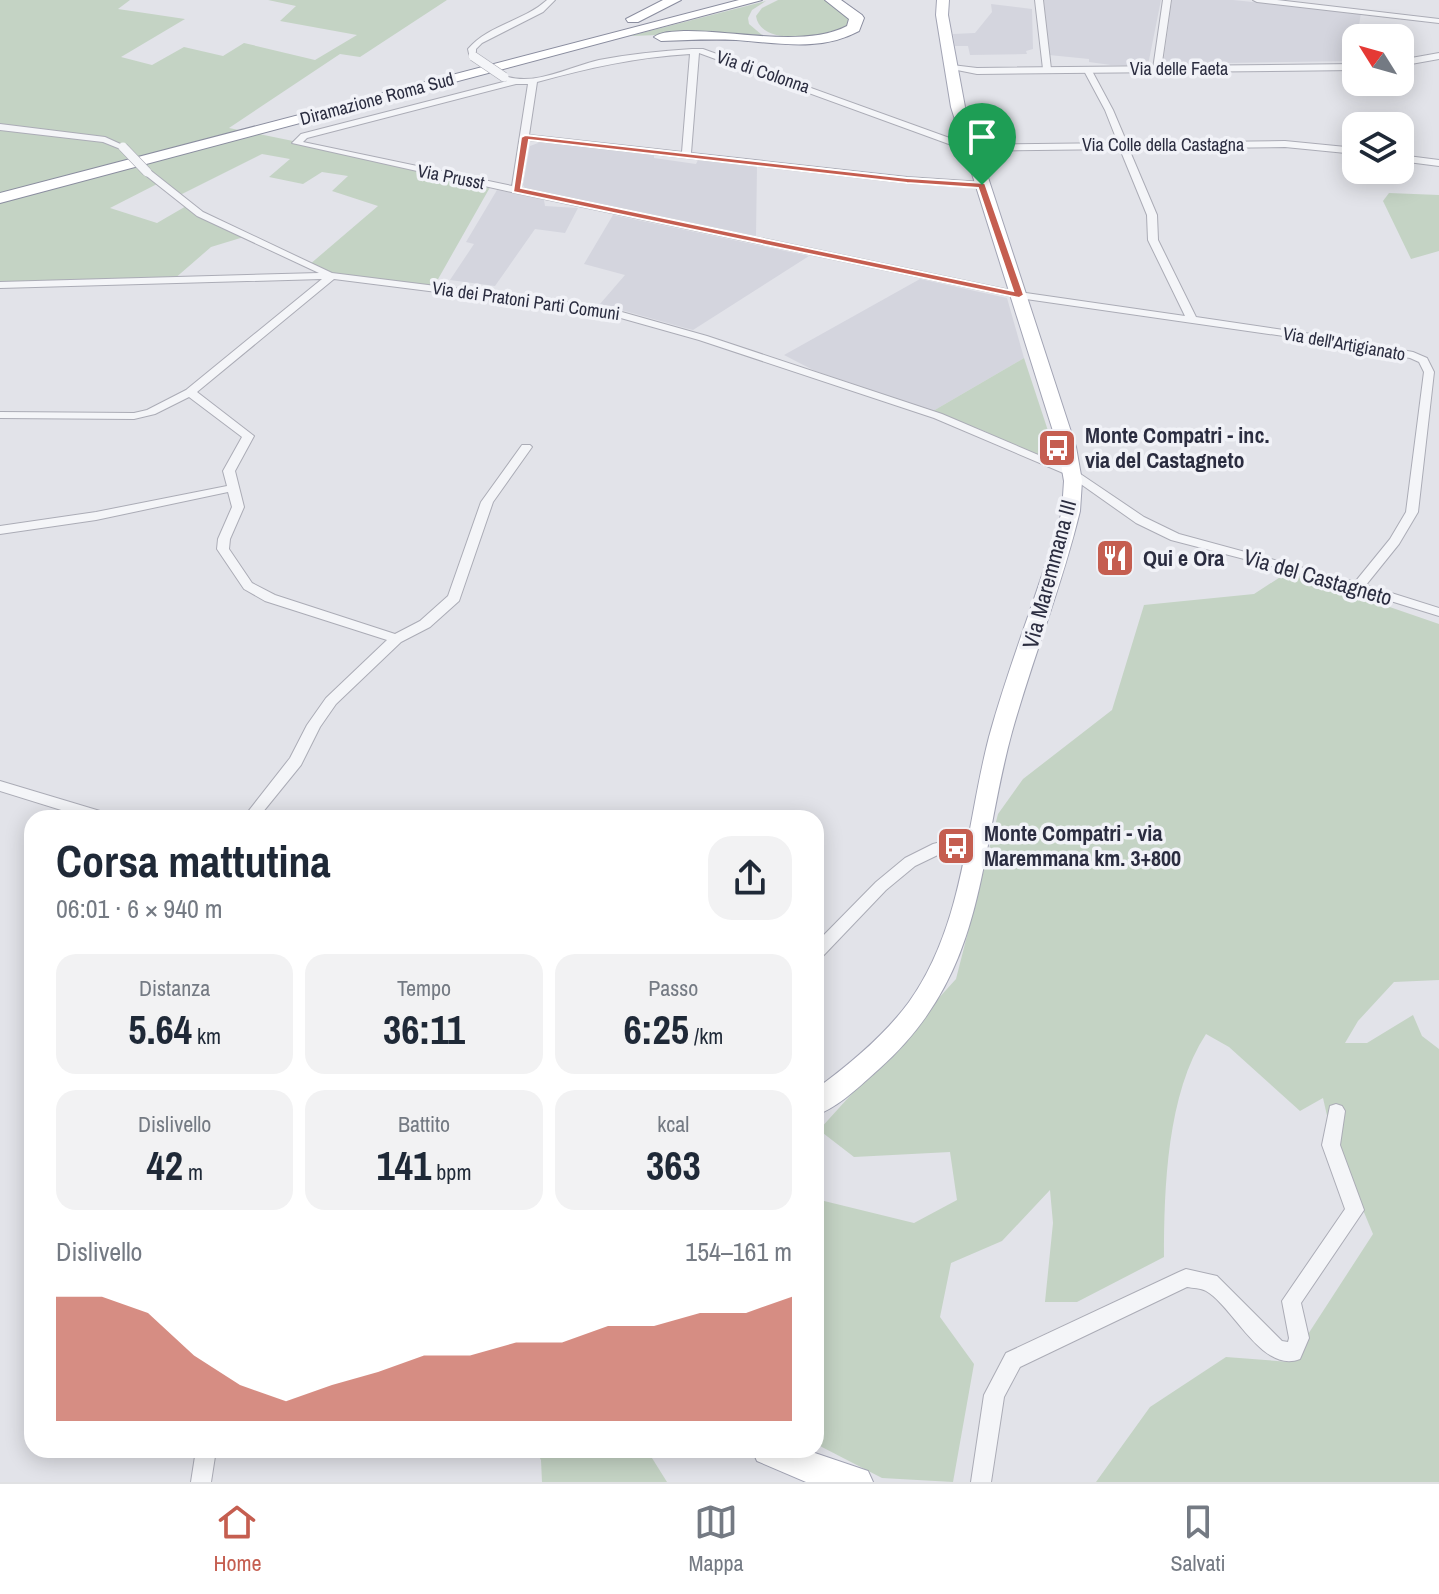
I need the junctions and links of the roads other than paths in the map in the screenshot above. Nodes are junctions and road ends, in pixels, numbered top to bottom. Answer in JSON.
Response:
{"nodes":[{"id":1,"x":551,"y":0,"type":"edge"},
{"id":2,"x":674,"y":0,"type":"edge"},
{"id":3,"x":738,"y":0,"type":"edge"},
{"id":4,"x":832,"y":0,"type":"edge"},
{"id":5,"x":943,"y":0,"type":"edge"},
{"id":6,"x":1039,"y":0,"type":"edge"},
{"id":7,"x":1167,"y":0,"type":"edge"},
{"id":8,"x":1257,"y":0,"type":"edge"},
{"id":9,"x":774,"y":1,"type":"edge"},
{"id":10,"x":754,"y":12,"type":"edge"},
{"id":11,"x":1439,"y":21,"type":"edge"},
{"id":12,"x":809,"y":40,"type":"junction"},
{"id":13,"x":558,"y":49,"type":"junction"},
{"id":14,"x":948,"y":49,"type":"junction"},
{"id":15,"x":694,"y":51,"type":"junction"},
{"id":16,"x":1439,"y":56,"type":"edge"},
{"id":17,"x":1414,"y":60,"type":"edge"},
{"id":18,"x":1342,"y":67,"type":"edge"},
{"id":19,"x":976,"y":68,"type":"junction"},
{"id":20,"x":1047,"y":69,"type":"junction"},
{"id":21,"x":1087,"y":69,"type":"junction"},
{"id":22,"x":1157,"y":69,"type":"junction"},
{"id":23,"x":953,"y":78,"type":"junction"},
{"id":24,"x":508,"y":79,"type":"junction"},
{"id":25,"x":533,"y":81,"type":"junction"},
{"id":26,"x":0,"y":127,"type":"edge"},
{"id":27,"x":525,"y":137,"type":"junction"},
{"id":28,"x":1123,"y":145,"type":"junction"},
{"id":29,"x":970,"y":148,"type":"junction"},
{"id":30,"x":1342,"y":150,"type":"edge"},
{"id":31,"x":686,"y":155,"type":"junction"},
{"id":32,"x":1414,"y":160,"type":"edge"},
{"id":33,"x":1439,"y":163,"type":"edge"},
{"id":34,"x":982,"y":185,"type":"junction"},
{"id":35,"x":516,"y":190,"type":"junction"},
{"id":36,"x":0,"y":192,"type":"edge"},
{"id":37,"x":0,"y":198,"type":"edge"},
{"id":38,"x":332,"y":276,"type":"junction"},
{"id":39,"x":0,"y":285,"type":"edge"},
{"id":40,"x":1019,"y":295,"type":"junction"},
{"id":41,"x":1193,"y":321,"type":"junction"},
{"id":42,"x":190,"y":392,"type":"junction"},
{"id":43,"x":0,"y":415,"type":"edge"},
{"id":44,"x":526,"y":447,"type":"dead end"},
{"id":45,"x":1072,"y":473,"type":"junction"},
{"id":46,"x":233,"y":488,"type":"junction"},
{"id":47,"x":0,"y":530,"type":"edge"},
{"id":48,"x":1357,"y":588,"type":"junction"},
{"id":49,"x":1439,"y":612,"type":"edge"},
{"id":50,"x":396,"y":639,"type":"junction"},
{"id":51,"x":0,"y":786,"type":"edge"},
{"id":52,"x":79,"y":810,"type":"edge"},
{"id":53,"x":256,"y":810,"type":"edge"},
{"id":54,"x":979,"y":837,"type":"junction"},
{"id":55,"x":824,"y":945,"type":"edge"},
{"id":56,"x":824,"y":1097,"type":"edge"},
{"id":57,"x":1336,"y":1111,"type":"dead end"},
{"id":58,"x":205,"y":1458,"type":"edge"},
{"id":59,"x":790,"y":1458,"type":"edge"},
{"id":60,"x":201,"y":1482,"type":"edge"},
{"id":61,"x":857,"y":1482,"type":"edge"},
{"id":62,"x":981,"y":1482,"type":"edge"}],
"edges":[{"from":1,"to":24,"type":"street","bridge":true},
{"from":2,"to":13,"type":"highway"},
{"from":3,"to":13,"type":"highway","name":"Diramazione Roma Sud"},
{"from":4,"to":12,"type":"highway"},
{"from":5,"to":14,"type":"main road","name":"Via Maremmana III"},
{"from":6,"to":20,"type":"street"},
{"from":7,"to":22,"type":"street"},
{"from":8,"to":11,"type":"street"},
{"from":9,"to":10,"type":"highway"},
{"from":10,"to":12,"type":"highway"},
{"from":10,"to":13,"type":"highway","name":"Diramazione Roma Sud"},
{"from":12,"to":13,"type":"highway"},
{"from":13,"to":36,"type":"highway","name":"Diramazione Roma Sud"},
{"from":13,"to":37,"type":"highway","name":"Diramazione Roma Sud"},
{"from":14,"to":19,"type":"street"},
{"from":14,"to":23,"type":"main road","name":"Via Maremmana III"},
{"from":15,"to":25,"type":"street","name":"Via di Colonna"},
{"from":15,"to":29,"type":"street","name":"Via di Colonna"},
{"from":15,"to":31,"type":"street"},
{"from":16,"to":17,"type":"street"},
{"from":18,"to":22,"type":"street","name":"Via delle Faeta"},
{"from":19,"to":20,"type":"street","name":"Via delle Faeta"},
{"from":19,"to":23,"type":"street","name":"Via delle Faeta"},
{"from":19,"to":23,"type":"street"},
{"from":20,"to":21,"type":"street","name":"Via delle Faeta"},
{"from":21,"to":22,"type":"street","name":"Via delle Faeta"},
{"from":21,"to":28,"type":"street"},
{"from":23,"to":29,"type":"main road","name":"Via Maremmana III"},
{"from":24,"to":25,"type":"street","name":"Via di Colonna"},
{"from":24,"to":35,"type":"street","name":"Via Prusst"},
{"from":25,"to":27,"type":"street"},
{"from":26,"to":38,"type":"street","bridge":true},
{"from":27,"to":31,"type":"street"},
{"from":27,"to":35,"type":"street"},
{"from":28,"to":29,"type":"street","name":"Via Colle della Castagna"},
{"from":28,"to":30,"type":"street","name":"Via Colle della Castagna"},
{"from":28,"to":41,"type":"street"},
{"from":29,"to":34,"type":"main road","name":"Via Maremmana III"},
{"from":31,"to":34,"type":"street"},
{"from":32,"to":33,"type":"street"},
{"from":34,"to":40,"type":"main road","name":"Via Maremmana III"},
{"from":35,"to":40,"type":"street","name":"Via Prusst"},
{"from":38,"to":39,"type":"street","name":"Via dei Pratoni Parti Comuni"},
{"from":38,"to":42,"type":"street"},
{"from":38,"to":45,"type":"street","name":"Via dei Pratoni Parti Comuni"},
{"from":40,"to":41,"type":"street","name":"Via dell'Artigianato"},
{"from":40,"to":45,"type":"main road","name":"Via Maremmana III"},
{"from":41,"to":48,"type":"street","name":"Via dell'Artigianato"},
{"from":42,"to":43,"type":"street"},
{"from":42,"to":46,"type":"street"},
{"from":44,"to":50,"type":"street"},
{"from":45,"to":48,"type":"street","name":"Via del Castagneto"},
{"from":45,"to":54,"type":"main road","name":"Via Maremmana III"},
{"from":46,"to":47,"type":"street"},
{"from":46,"to":50,"type":"street"},
{"from":48,"to":49,"type":"street","name":"Via del Castagneto"},
{"from":50,"to":53,"type":"street"},
{"from":51,"to":52,"type":"street"},
{"from":54,"to":55,"type":"street"},
{"from":54,"to":56,"type":"main road","name":"Via Maremmana III"},
{"from":57,"to":62,"type":"street"},
{"from":58,"to":60,"type":"street"},
{"from":59,"to":61,"type":"main road"}]}
